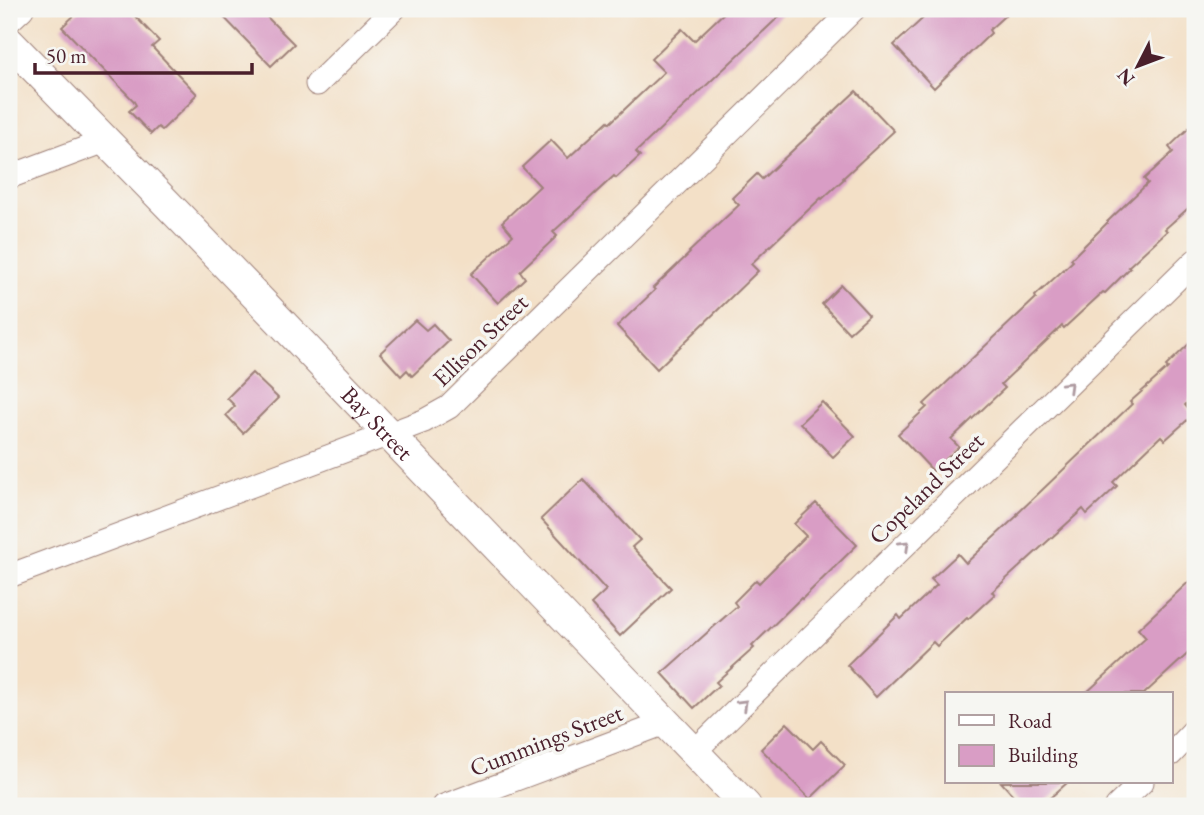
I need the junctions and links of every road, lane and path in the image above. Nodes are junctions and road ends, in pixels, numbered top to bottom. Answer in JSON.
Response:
{"nodes":[{"id":1,"x":22,"y":9,"type":"edge"},
{"id":2,"x":394,"y":9,"type":"edge"},
{"id":3,"x":854,"y":9,"type":"edge"},
{"id":4,"x":9,"y":21,"type":"edge"},
{"id":5,"x":9,"y":43,"type":"edge"},
{"id":6,"x":317,"y":84,"type":"dead end"},
{"id":7,"x":105,"y":141,"type":"junction"},
{"id":8,"x":9,"y":177,"type":"edge"},
{"id":9,"x":1195,"y":261,"type":"edge"},
{"id":10,"x":388,"y":434,"type":"junction"},
{"id":11,"x":9,"y":576,"type":"edge"},
{"id":12,"x":665,"y":723,"type":"junction"},
{"id":13,"x":1195,"y":729,"type":"edge"},
{"id":14,"x":694,"y":752,"type":"junction"},
{"id":15,"x":1172,"y":753,"type":"edge"},
{"id":16,"x":1140,"y":784,"type":"edge"},
{"id":17,"x":444,"y":806,"type":"edge"},
{"id":18,"x":746,"y":806,"type":"edge"},
{"id":19,"x":1117,"y":806,"type":"edge"}],
"edges":[{"from":1,"to":4,"type":"street"},
{"from":2,"to":6,"type":"street"},
{"from":3,"to":10,"type":"street","name":"Ellison Street"},
{"from":5,"to":7,"type":"street","name":"Bay Street"},
{"from":7,"to":8,"type":"street"},
{"from":7,"to":10,"type":"street","name":"Bay Street"},
{"from":14,"to":9,"type":"street","name":"Copeland Street","one_way":true},
{"from":10,"to":11,"type":"street","name":"Ellison Street"},
{"from":10,"to":12,"type":"street","name":"Bay Street"},
{"from":12,"to":14,"type":"street","name":"Bay Street"},
{"from":12,"to":17,"type":"street","name":"Cummings Street"},
{"from":13,"to":15,"type":"street"},
{"from":14,"to":18,"type":"street","name":"Bay Street"},
{"from":16,"to":19,"type":"street"}]}
